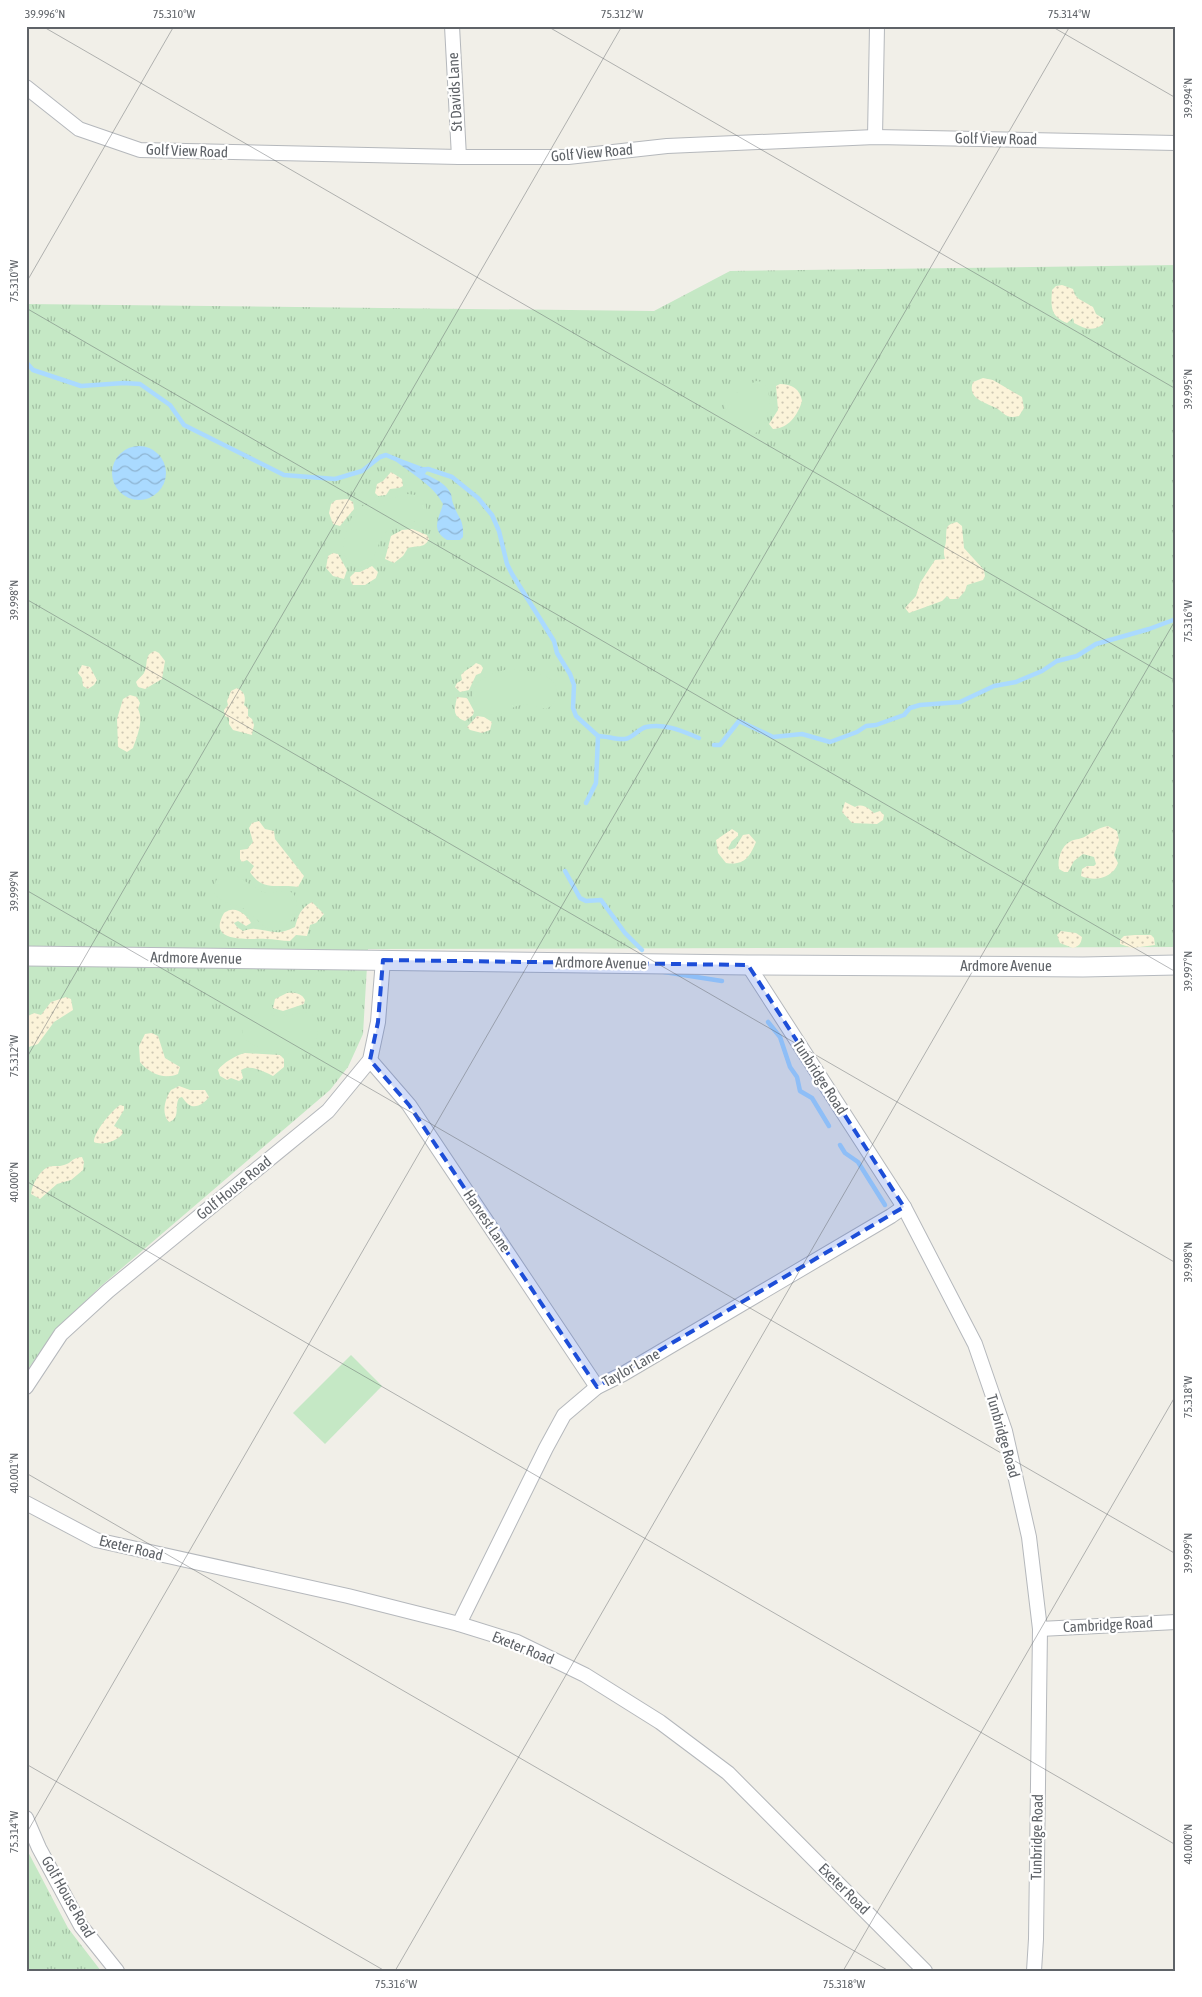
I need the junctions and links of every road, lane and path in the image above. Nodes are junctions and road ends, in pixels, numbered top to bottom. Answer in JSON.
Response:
{"nodes":[{"id":1,"x":452,"y":26,"type":"edge"},
{"id":2,"x":877,"y":26,"type":"edge"},
{"id":3,"x":26,"y":86,"type":"edge"},
{"id":4,"x":875,"y":136,"type":"junction"},
{"id":5,"x":1176,"y":143,"type":"edge"},
{"id":6,"x":458,"y":157,"type":"junction"},
{"id":7,"x":26,"y":956,"type":"edge"},
{"id":8,"x":383,"y":960,"type":"junction"},
{"id":9,"x":748,"y":965,"type":"junction"},
{"id":10,"x":1176,"y":965,"type":"edge"},
{"id":11,"x":370,"y":1060,"type":"junction"},
{"id":12,"x":904,"y":1207,"type":"junction"},
{"id":13,"x":26,"y":1387,"type":"edge"},
{"id":14,"x":598,"y":1387,"type":"junction"},
{"id":15,"x":26,"y":1503,"type":"edge"},
{"id":16,"x":1176,"y":1622,"type":"edge"},
{"id":17,"x":459,"y":1624,"type":"junction"},
{"id":18,"x":1040,"y":1629,"type":"junction"},
{"id":19,"x":26,"y":1818,"type":"edge"},
{"id":20,"x":117,"y":1971,"type":"edge"},
{"id":21,"x":925,"y":1971,"type":"edge"},
{"id":22,"x":1034,"y":1971,"type":"edge"}],
"edges":[{"from":1,"to":6,"type":"street","name":"St Davids Lane"},
{"from":2,"to":4,"type":"street"},
{"from":3,"to":6,"type":"street","name":"Golf View Road"},
{"from":4,"to":5,"type":"street","name":"Golf View Road"},
{"from":4,"to":6,"type":"street","name":"Golf View Road"},
{"from":7,"to":8,"type":"street","name":"Ardmore Avenue"},
{"from":8,"to":9,"type":"street","name":"Ardmore Avenue"},
{"from":8,"to":11,"type":"street","name":"Golf House Road"},
{"from":9,"to":10,"type":"street","name":"Ardmore Avenue"},
{"from":9,"to":12,"type":"street","name":"Tunbridge Road"},
{"from":11,"to":13,"type":"street","name":"Golf House Road"},
{"from":11,"to":14,"type":"street","name":"Harvest Lane"},
{"from":12,"to":14,"type":"street","name":"Taylor Lane"},
{"from":12,"to":18,"type":"street","name":"Tunbridge Road"},
{"from":14,"to":17,"type":"street","name":"Taylor Lane"},
{"from":15,"to":17,"type":"street","name":"Exeter Road"},
{"from":16,"to":18,"type":"street","name":"Cambridge Road"},
{"from":17,"to":21,"type":"street","name":"Exeter Road"},
{"from":18,"to":22,"type":"street","name":"Tunbridge Road"},
{"from":19,"to":20,"type":"street","name":"Golf House Road"}]}
